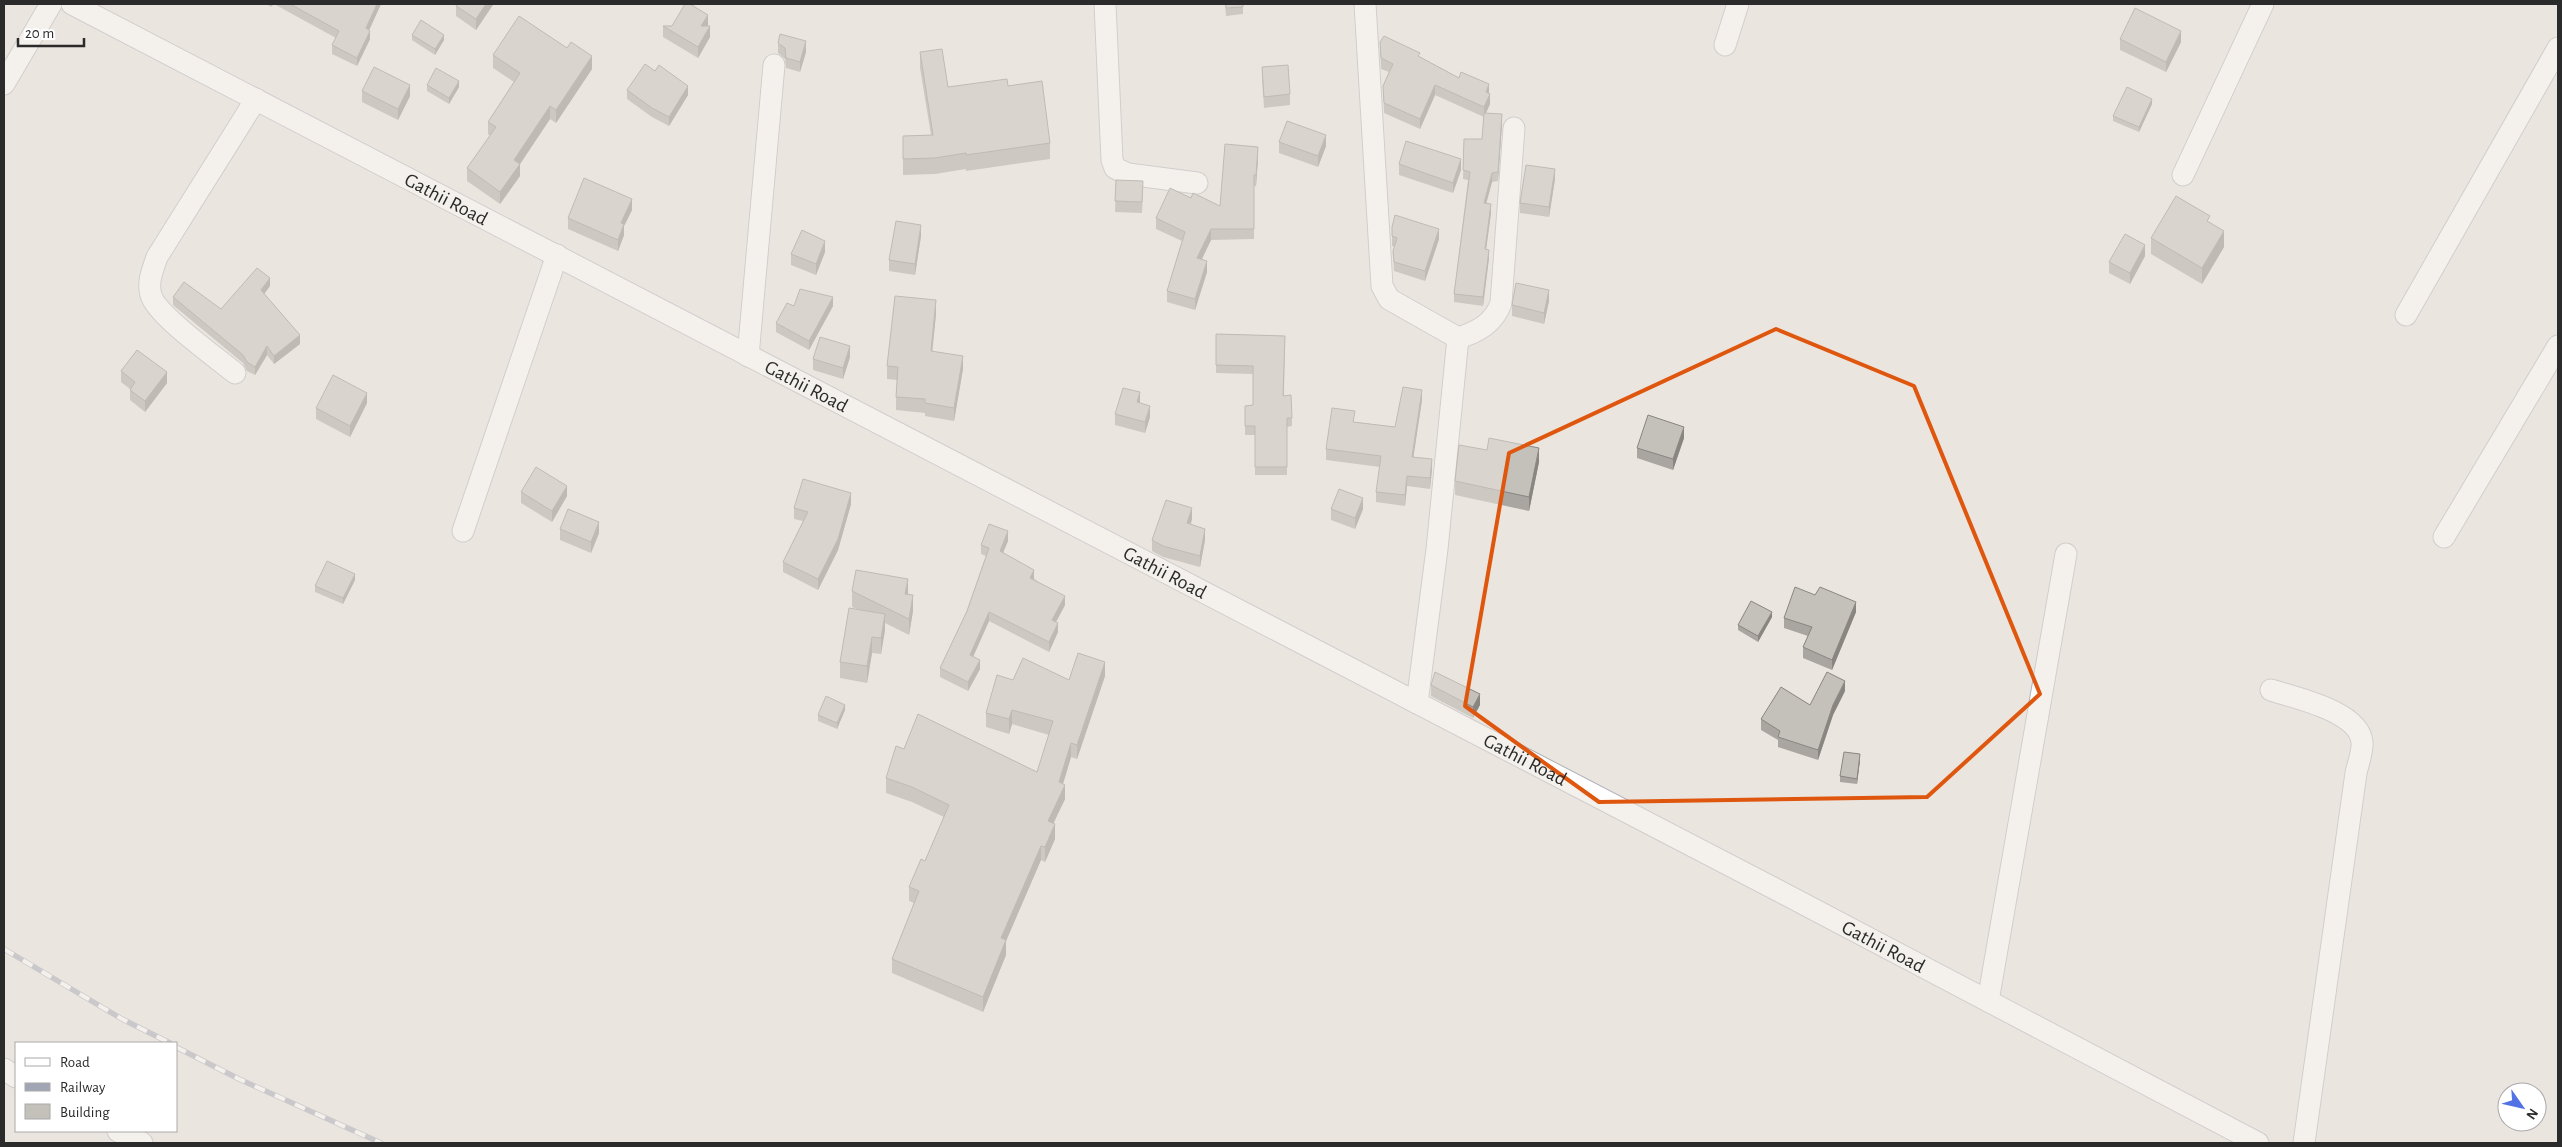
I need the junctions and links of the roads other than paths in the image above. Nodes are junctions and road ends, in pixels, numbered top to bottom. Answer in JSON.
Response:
{"nodes":[{"id":1,"x":51,"y":4,"type":"edge"},
{"id":2,"x":72,"y":4,"type":"edge"},
{"id":3,"x":1105,"y":4,"type":"edge"},
{"id":4,"x":1365,"y":4,"type":"edge"},
{"id":5,"x":1738,"y":4,"type":"edge"},
{"id":6,"x":2263,"y":4,"type":"edge"},
{"id":7,"x":1725,"y":45,"type":"dead end"},
{"id":8,"x":2558,"y":48,"type":"edge"},
{"id":9,"x":774,"y":65,"type":"dead end"},
{"id":10,"x":4,"y":84,"type":"edge"},
{"id":11,"x":256,"y":98,"type":"junction"},
{"id":12,"x":1514,"y":128,"type":"dead end"},
{"id":13,"x":2183,"y":175,"type":"dead end"},
{"id":14,"x":1197,"y":183,"type":"dead end"},
{"id":15,"x":556,"y":254,"type":"junction"},
{"id":16,"x":2406,"y":315,"type":"dead end"},
{"id":17,"x":1458,"y":338,"type":"junction"},
{"id":18,"x":2558,"y":346,"type":"edge"},
{"id":19,"x":748,"y":356,"type":"junction"},
{"id":20,"x":235,"y":373,"type":"dead end"},
{"id":21,"x":463,"y":531,"type":"dead end"},
{"id":22,"x":2444,"y":537,"type":"dead end"},
{"id":23,"x":2066,"y":554,"type":"dead end"},
{"id":24,"x":2270,"y":690,"type":"dead end"},
{"id":25,"x":1417,"y":703,"type":"junction"},
{"id":26,"x":1988,"y":1001,"type":"junction"},
{"id":27,"x":4,"y":1069,"type":"edge"},
{"id":28,"x":15,"y":1076,"type":"edge"},
{"id":29,"x":120,"y":1132,"type":"edge"},
{"id":30,"x":142,"y":1143,"type":"edge"},
{"id":31,"x":2258,"y":1143,"type":"edge"},
{"id":32,"x":2304,"y":1143,"type":"edge"}],
"edges":[{"from":1,"to":10,"type":"street"},
{"from":2,"to":11,"type":"street","name":"Gathii Road"},
{"from":3,"to":14,"type":"street"},
{"from":4,"to":17,"type":"street"},
{"from":5,"to":7,"type":"street"},
{"from":6,"to":13,"type":"street"},
{"from":8,"to":16,"type":"street"},
{"from":9,"to":19,"type":"street"},
{"from":11,"to":15,"type":"street","name":"Gathii Road"},
{"from":11,"to":20,"type":"street"},
{"from":12,"to":17,"type":"street"},
{"from":15,"to":19,"type":"street","name":"Gathii Road"},
{"from":15,"to":21,"type":"street"},
{"from":17,"to":25,"type":"street"},
{"from":18,"to":22,"type":"street"},
{"from":19,"to":25,"type":"street","name":"Gathii Road"},
{"from":23,"to":26,"type":"street"},
{"from":24,"to":32,"type":"street"},
{"from":25,"to":26,"type":"street","name":"Gathii Road"},
{"from":26,"to":31,"type":"street","name":"Gathii Road"},
{"from":27,"to":28,"type":"street"},
{"from":29,"to":30,"type":"street"}]}
